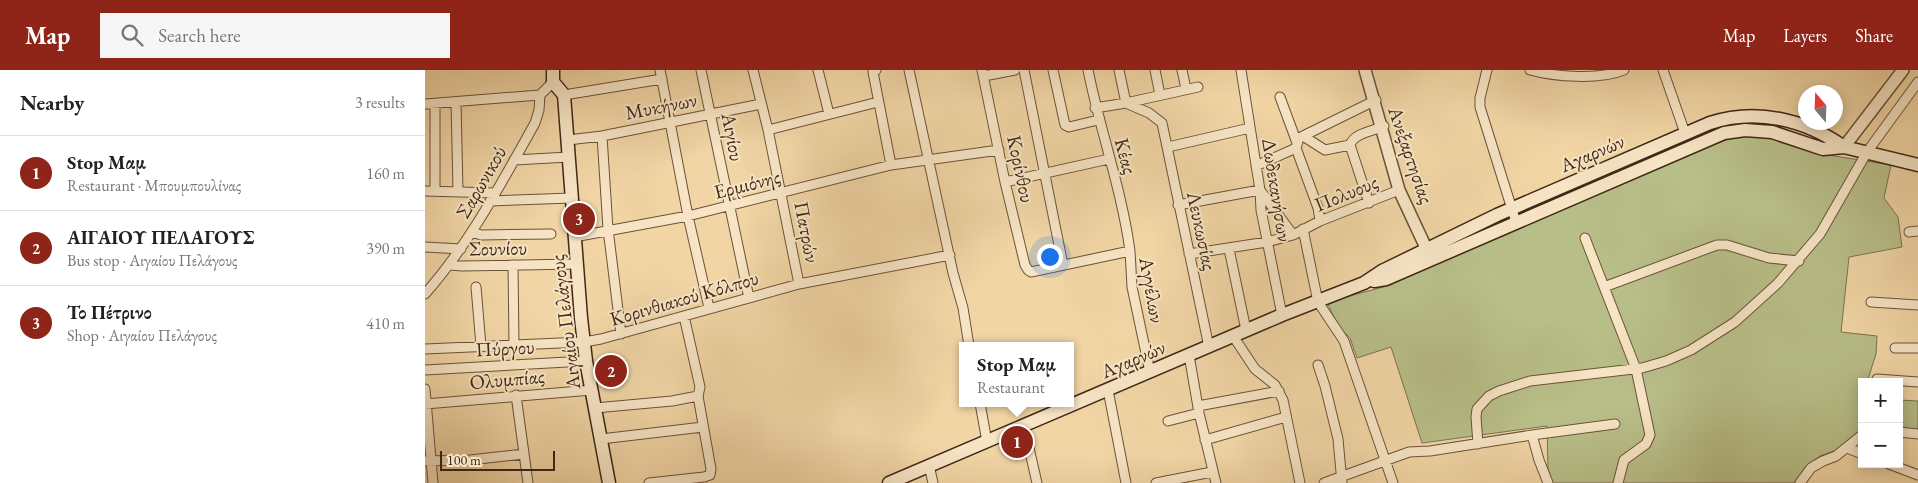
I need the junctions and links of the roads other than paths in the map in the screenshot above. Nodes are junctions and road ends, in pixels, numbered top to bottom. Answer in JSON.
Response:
{"nodes":[{"id":1,"x":701,"y":70,"type":"edge"},
{"id":2,"x":753,"y":70,"type":"edge"},
{"id":3,"x":819,"y":70,"type":"edge"},
{"id":4,"x":909,"y":70,"type":"edge"},
{"id":5,"x":1015,"y":70,"type":"edge"},
{"id":6,"x":1024,"y":70,"type":"edge"},
{"id":7,"x":1053,"y":70,"type":"edge"},
{"id":8,"x":1088,"y":70,"type":"edge"},
{"id":9,"x":1119,"y":70,"type":"edge"},
{"id":10,"x":1155,"y":70,"type":"edge"},
{"id":11,"x":1182,"y":70,"type":"edge"},
{"id":12,"x":1241,"y":70,"type":"edge"},
{"id":13,"x":1365,"y":70,"type":"edge"},
{"id":14,"x":1487,"y":70,"type":"edge"},
{"id":15,"x":1530,"y":70,"type":"edge"},
{"id":16,"x":1624,"y":70,"type":"edge"},
{"id":17,"x":1663,"y":70,"type":"edge"},
{"id":18,"x":1903,"y":70,"type":"edge"},
{"id":19,"x":875,"y":71,"type":"edge"},
{"id":20,"x":983,"y":73,"type":"edge"},
{"id":21,"x":661,"y":75,"type":"edge"},
{"id":22,"x":553,"y":76,"type":"edge"},
{"id":23,"x":1918,"y":82,"type":"edge"},
{"id":24,"x":1198,"y":87,"type":"dead end"},
{"id":25,"x":1186,"y":89,"type":"junction"},
{"id":26,"x":539,"y":95,"type":"junction"},
{"id":27,"x":564,"y":95,"type":"junction"},
{"id":28,"x":1160,"y":95,"type":"junction"},
{"id":29,"x":1280,"y":97,"type":"dead end"},
{"id":30,"x":1375,"y":101,"type":"junction"},
{"id":31,"x":456,"y":102,"type":"junction"},
{"id":32,"x":878,"y":102,"type":"junction"},
{"id":33,"x":1126,"y":103,"type":"junction"},
{"id":34,"x":425,"y":104,"type":"edge"},
{"id":35,"x":435,"y":104,"type":"junction"},
{"id":36,"x":761,"y":104,"type":"junction"},
{"id":37,"x":1095,"y":108,"type":"junction"},
{"id":38,"x":711,"y":114,"type":"junction"},
{"id":39,"x":829,"y":114,"type":"junction"},
{"id":40,"x":1098,"y":120,"type":"junction"},
{"id":41,"x":670,"y":122,"type":"junction"},
{"id":42,"x":1382,"y":127,"type":"junction"},
{"id":43,"x":1250,"y":128,"type":"junction"},
{"id":44,"x":769,"y":130,"type":"junction"},
{"id":45,"x":1685,"y":134,"type":"junction"},
{"id":46,"x":602,"y":136,"type":"junction"},
{"id":47,"x":568,"y":140,"type":"junction"},
{"id":48,"x":1299,"y":142,"type":"junction"},
{"id":49,"x":1350,"y":145,"type":"junction"},
{"id":50,"x":1843,"y":146,"type":"junction"},
{"id":51,"x":1168,"y":147,"type":"junction"},
{"id":52,"x":999,"y":150,"type":"junction"},
{"id":53,"x":1867,"y":152,"type":"junction"},
{"id":54,"x":569,"y":157,"type":"junction"},
{"id":55,"x":928,"y":159,"type":"junction"},
{"id":56,"x":514,"y":160,"type":"junction"},
{"id":57,"x":1109,"y":160,"type":"junction"},
{"id":58,"x":891,"y":165,"type":"junction"},
{"id":59,"x":1918,"y":165,"type":"edge"},
{"id":60,"x":1256,"y":166,"type":"junction"},
{"id":61,"x":1044,"y":173,"type":"junction"},
{"id":62,"x":1005,"y":182,"type":"junction"},
{"id":63,"x":1260,"y":190,"type":"junction"},
{"id":64,"x":1399,"y":190,"type":"junction"},
{"id":65,"x":425,"y":191,"type":"edge"},
{"id":66,"x":435,"y":191,"type":"junction"},
{"id":67,"x":458,"y":191,"type":"junction"},
{"id":68,"x":781,"y":194,"type":"junction"},
{"id":69,"x":493,"y":197,"type":"junction"},
{"id":70,"x":572,"y":198,"type":"junction"},
{"id":71,"x":1369,"y":203,"type":"junction"},
{"id":72,"x":1179,"y":205,"type":"junction"},
{"id":73,"x":729,"y":206,"type":"junction"},
{"id":74,"x":1511,"y":209,"type":"junction"},
{"id":75,"x":688,"y":216,"type":"junction"},
{"id":76,"x":1320,"y":221,"type":"junction"},
{"id":77,"x":1516,"y":222,"type":"junction"},
{"id":78,"x":1303,"y":229,"type":"junction"},
{"id":79,"x":608,"y":230,"type":"junction"},
{"id":80,"x":473,"y":232,"type":"junction"},
{"id":81,"x":551,"y":234,"type":"dead end"},
{"id":82,"x":1293,"y":234,"type":"junction"},
{"id":83,"x":574,"y":237,"type":"junction"},
{"id":84,"x":1585,"y":238,"type":"dead end"},
{"id":85,"x":1267,"y":242,"type":"junction"},
{"id":86,"x":425,"y":247,"type":"edge"},
{"id":87,"x":1229,"y":249,"type":"junction"},
{"id":88,"x":461,"y":250,"type":"junction"},
{"id":89,"x":1427,"y":250,"type":"junction"},
{"id":90,"x":1130,"y":251,"type":"junction"},
{"id":91,"x":1189,"y":254,"type":"junction"},
{"id":92,"x":950,"y":255,"type":"junction"},
{"id":93,"x":1799,"y":261,"type":"junction"},
{"id":94,"x":576,"y":264,"type":"junction"},
{"id":95,"x":450,"y":265,"type":"junction"},
{"id":96,"x":513,"y":265,"type":"junction"},
{"id":97,"x":1063,"y":265,"type":"junction"},
{"id":98,"x":1031,"y":272,"type":"joint"},
{"id":99,"x":1364,"y":283,"type":"junction"},
{"id":100,"x":799,"y":284,"type":"junction"},
{"id":101,"x":476,"y":287,"type":"dead end"},
{"id":102,"x":1604,"y":287,"type":"junction"},
{"id":103,"x":425,"y":294,"type":"edge"},
{"id":104,"x":749,"y":298,"type":"junction"},
{"id":105,"x":1318,"y":302,"type":"junction"},
{"id":106,"x":1871,"y":302,"type":"dead end"},
{"id":107,"x":1918,"y":305,"type":"edge"},
{"id":108,"x":709,"y":308,"type":"junction"},
{"id":109,"x":1282,"y":315,"type":"junction"},
{"id":110,"x":684,"y":316,"type":"junction"},
{"id":111,"x":1246,"y":330,"type":"junction"},
{"id":112,"x":621,"y":334,"type":"junction"},
{"id":113,"x":1233,"y":336,"type":"junction"},
{"id":114,"x":584,"y":342,"type":"junction"},
{"id":115,"x":968,"y":342,"type":"edge"},
{"id":116,"x":514,"y":345,"type":"junction"},
{"id":117,"x":481,"y":346,"type":"junction"},
{"id":118,"x":1209,"y":347,"type":"junction"},
{"id":119,"x":1895,"y":348,"type":"dead end"},
{"id":120,"x":1918,"y":348,"type":"edge"},
{"id":121,"x":425,"y":349,"type":"edge"},
{"id":122,"x":1189,"y":355,"type":"junction"},
{"id":123,"x":587,"y":360,"type":"junction"},
{"id":124,"x":1317,"y":365,"type":"dead end"},
{"id":125,"x":1636,"y":369,"type":"junction"},
{"id":126,"x":425,"y":370,"type":"edge"},
{"id":127,"x":1150,"y":372,"type":"junction"},
{"id":128,"x":1903,"y":381,"type":"edge"},
{"id":129,"x":1918,"y":382,"type":"edge"},
{"id":130,"x":425,"y":389,"type":"edge"},
{"id":131,"x":592,"y":390,"type":"junction"},
{"id":132,"x":1108,"y":390,"type":"junction"},
{"id":133,"x":1279,"y":391,"type":"junction"},
{"id":134,"x":516,"y":395,"type":"junction"},
{"id":135,"x":698,"y":396,"type":"junction"},
{"id":136,"x":426,"y":404,"type":"edge"},
{"id":137,"x":1074,"y":405,"type":"edge"},
{"id":138,"x":980,"y":407,"type":"edge"},
{"id":139,"x":1068,"y":407,"type":"edge"},
{"id":140,"x":595,"y":408,"type":"junction"},
{"id":141,"x":1199,"y":409,"type":"junction"},
{"id":142,"x":1286,"y":417,"type":"junction"},
{"id":143,"x":1168,"y":421,"type":"dead end"},
{"id":144,"x":1615,"y":424,"type":"dead end"},
{"id":145,"x":703,"y":426,"type":"junction"},
{"id":146,"x":1024,"y":426,"type":"junction"},
{"id":147,"x":1903,"y":432,"type":"edge"},
{"id":148,"x":1918,"y":434,"type":"edge"},
{"id":149,"x":1532,"y":435,"type":"junction"},
{"id":150,"x":1858,"y":438,"type":"edge"},
{"id":151,"x":601,"y":439,"type":"junction"},
{"id":152,"x":1205,"y":440,"type":"junction"},
{"id":153,"x":987,"y":442,"type":"junction"},
{"id":154,"x":1478,"y":444,"type":"junction"},
{"id":155,"x":1847,"y":448,"type":"junction"},
{"id":156,"x":1858,"y":452,"type":"edge"},
{"id":157,"x":524,"y":454,"type":"junction"},
{"id":158,"x":1386,"y":460,"type":"junction"},
{"id":159,"x":428,"y":461,"type":"edge"},
{"id":160,"x":929,"y":465,"type":"junction"},
{"id":161,"x":1900,"y":468,"type":"edge"},
{"id":162,"x":1212,"y":472,"type":"junction"},
{"id":163,"x":1918,"y":475,"type":"edge"},
{"id":164,"x":1341,"y":480,"type":"edge"},
{"id":165,"x":433,"y":483,"type":"edge"},
{"id":166,"x":528,"y":483,"type":"edge"},
{"id":167,"x":609,"y":483,"type":"edge"},
{"id":168,"x":649,"y":483,"type":"edge"},
{"id":169,"x":889,"y":483,"type":"edge"},
{"id":170,"x":933,"y":483,"type":"edge"},
{"id":171,"x":1037,"y":483,"type":"edge"},
{"id":172,"x":1126,"y":483,"type":"edge"},
{"id":173,"x":1156,"y":483,"type":"edge"},
{"id":174,"x":1216,"y":483,"type":"edge"},
{"id":175,"x":1300,"y":483,"type":"edge"},
{"id":176,"x":1324,"y":483,"type":"edge"},
{"id":177,"x":1393,"y":483,"type":"edge"},
{"id":178,"x":1548,"y":483,"type":"edge"},
{"id":179,"x":1617,"y":483,"type":"edge"},
{"id":180,"x":1800,"y":483,"type":"edge"}],
"edges":[{"from":1,"to":38,"type":"street","name":"Αιγίου"},
{"from":2,"to":36,"type":"street","name":"Πατρών"},
{"from":3,"to":39,"type":"street"},
{"from":4,"to":55,"type":"street"},
{"from":5,"to":20,"type":"street"},
{"from":6,"to":61,"type":"street"},
{"from":7,"to":40,"type":"street"},
{"from":8,"to":37,"type":"street","name":"Κέας"},
{"from":9,"to":33,"type":"street"},
{"from":10,"to":28,"type":"street"},
{"from":11,"to":25,"type":"street"},
{"from":12,"to":43,"type":"street","name":"Δωδεκανήσων"},
{"from":13,"to":30,"type":"street","name":"Ανεξαρτησίας"},
{"from":14,"to":74,"type":"street"},
{"from":15,"to":16,"type":"street"},
{"from":17,"to":45,"type":"street"},
{"from":18,"to":50,"type":"street"},
{"from":19,"to":32,"type":"street"},
{"from":20,"to":52,"type":"street","name":"Κορίνθου"},
{"from":21,"to":27,"type":"street"},
{"from":21,"to":41,"type":"street"},
{"from":22,"to":26,"type":"street"},
{"from":22,"to":27,"type":"main road"},
{"from":23,"to":53,"type":"street"},
{"from":24,"to":25,"type":"street"},
{"from":25,"to":28,"type":"street"},
{"from":26,"to":31,"type":"street"},
{"from":26,"to":56,"type":"street","name":"Σαρωνικού"},
{"from":27,"to":47,"type":"main road","name":"Αιγαίου Πελάγους"},
{"from":28,"to":33,"type":"street"},
{"from":29,"to":48,"type":"street"},
{"from":30,"to":42,"type":"street","name":"Ανεξαρτησίας"},
{"from":30,"to":48,"type":"street"},
{"from":31,"to":35,"type":"street"},
{"from":31,"to":67,"type":"street"},
{"from":32,"to":39,"type":"street"},
{"from":32,"to":58,"type":"street"},
{"from":33,"to":37,"type":"street"},
{"from":33,"to":51,"type":"street","name":"Λευκωσίας"},
{"from":34,"to":35,"type":"street"},
{"from":35,"to":66,"type":"street"},
{"from":36,"to":38,"type":"street","name":"Μυκήνων"},
{"from":36,"to":44,"type":"street","name":"Πατρών"},
{"from":37,"to":40,"type":"street","name":"Κέας"},
{"from":38,"to":41,"type":"street","name":"Μυκήνων"},
{"from":38,"to":73,"type":"street","name":"Αιγίου"},
{"from":39,"to":44,"type":"street"},
{"from":40,"to":57,"type":"street","name":"Κέας"},
{"from":41,"to":46,"type":"street","name":"Μυκήνων"},
{"from":41,"to":75,"type":"street"},
{"from":42,"to":49,"type":"street"},
{"from":42,"to":64,"type":"street","name":"Ανεξαρτησίας"},
{"from":43,"to":51,"type":"street"},
{"from":43,"to":60,"type":"street","name":"Δωδεκανήσων"},
{"from":44,"to":68,"type":"street","name":"Πατρών"},
{"from":45,"to":50,"type":"main road","name":"Αχαρνών"},
{"from":45,"to":74,"type":"main road","name":"Αχαρνών"},
{"from":46,"to":47,"type":"street","name":"Μυκήνων"},
{"from":46,"to":79,"type":"street"},
{"from":47,"to":54,"type":"main road","name":"Αιγαίου Πελάγους"},
{"from":48,"to":49,"type":"street"},
{"from":48,"to":60,"type":"street"},
{"from":48,"to":76,"type":"street"},
{"from":49,"to":71,"type":"street"},
{"from":50,"to":53,"type":"main road","name":"Αχαρνών"},
{"from":50,"to":77,"type":"main road","name":"Αχαρνών"},
{"from":51,"to":72,"type":"street","name":"Λευκωσίας"},
{"from":52,"to":55,"type":"street","name":"Ερμιόνης"},
{"from":52,"to":62,"type":"street","name":"Κορίνθου"},
{"from":53,"to":59,"type":"main road","name":"Αχαρνών"},
{"from":53,"to":93,"type":"street"},
{"from":54,"to":56,"type":"street"},
{"from":54,"to":70,"type":"main road","name":"Αιγαίου Πελάγους"},
{"from":55,"to":58,"type":"street","name":"Ερμιόνης"},
{"from":55,"to":92,"type":"street"},
{"from":56,"to":69,"type":"street","name":"Σαρωνικού"},
{"from":57,"to":61,"type":"street"},
{"from":57,"to":90,"type":"street","name":"Κέας"},
{"from":58,"to":68,"type":"street","name":"Ερμιόνης"},
{"from":60,"to":63,"type":"street","name":"Δωδεκανήσων"},
{"from":61,"to":62,"type":"street"},
{"from":61,"to":97,"type":"street"},
{"from":62,"to":98,"type":"street","name":"Κορίνθου"},
{"from":63,"to":72,"type":"street"},
{"from":63,"to":82,"type":"street"},
{"from":63,"to":85,"type":"street","name":"Δωδεκανήσων"},
{"from":64,"to":71,"type":"street","name":"Πολυους"},
{"from":64,"to":89,"type":"street","name":"Ανεξαρτησίας"},
{"from":65,"to":66,"type":"street"},
{"from":66,"to":67,"type":"street"},
{"from":67,"to":69,"type":"street"},
{"from":68,"to":73,"type":"street","name":"Ερμιόνης"},
{"from":68,"to":100,"type":"street","name":"Πατρών"},
{"from":69,"to":70,"type":"street"},
{"from":69,"to":80,"type":"street","name":"Σαρωνικού"},
{"from":70,"to":83,"type":"main road","name":"Αιγαίου Πελάγους"},
{"from":71,"to":76,"type":"street","name":"Πολυους"},
{"from":72,"to":91,"type":"street","name":"Λευκωσίας"},
{"from":73,"to":75,"type":"street","name":"Ερμιόνης"},
{"from":73,"to":104,"type":"street","name":"Αιγίου"},
{"from":74,"to":77,"type":"street"},
{"from":74,"to":89,"type":"main road","name":"Αχαρνών"},
{"from":75,"to":79,"type":"street","name":"Ερμιόνης"},
{"from":75,"to":108,"type":"street"},
{"from":76,"to":78,"type":"street","name":"Πολυους"},
{"from":77,"to":99,"type":"main road","name":"Αχαρνών"},
{"from":78,"to":82,"type":"street","name":"Πολυους"},
{"from":78,"to":105,"type":"street"},
{"from":79,"to":83,"type":"street","name":"Ερμιόνης"},
{"from":79,"to":112,"type":"street"},
{"from":80,"to":81,"type":"street"},
{"from":80,"to":88,"type":"street","name":"Σαρωνικού"},
{"from":82,"to":85,"type":"street","name":"Πολυους"},
{"from":83,"to":94,"type":"main road","name":"Αιγαίου Πελάγους"},
{"from":84,"to":102,"type":"street"},
{"from":85,"to":87,"type":"street","name":"Πολυους"},
{"from":85,"to":109,"type":"street","name":"Δωδεκανήσων"},
{"from":86,"to":88,"type":"street"},
{"from":87,"to":91,"type":"street","name":"Πολυους"},
{"from":87,"to":111,"type":"street"},
{"from":88,"to":95,"type":"street","name":"Σαρωνικού"},
{"from":89,"to":99,"type":"main road","name":"Αχαρνών"},
{"from":90,"to":97,"type":"street","name":"Αγγέλων"},
{"from":90,"to":127,"type":"street","name":"Αγγέλων"},
{"from":91,"to":118,"type":"street","name":"Λευκωσίας"},
{"from":92,"to":100,"type":"street","name":"Κορινθιακού Κόλπου"},
{"from":92,"to":115,"type":"street"},
{"from":93,"to":102,"type":"street"},
{"from":93,"to":125,"type":"street"},
{"from":94,"to":96,"type":"street","name":"Σουνίου"},
{"from":94,"to":114,"type":"main road","name":"Αιγαίου Πελάγους"},
{"from":95,"to":96,"type":"street","name":"Σουνίου"},
{"from":95,"to":103,"type":"street","name":"Σαρωνικού"},
{"from":96,"to":116,"type":"street"},
{"from":97,"to":98,"type":"street","name":"Αγγέλων"},
{"from":99,"to":105,"type":"main road","name":"Αχαρνών"},
{"from":100,"to":104,"type":"street","name":"Κορινθιακού Κόλπου"},
{"from":101,"to":117,"type":"street"},
{"from":102,"to":125,"type":"street"},
{"from":104,"to":108,"type":"street","name":"Κορινθιακού Κόλπου"},
{"from":105,"to":109,"type":"main road","name":"Αχαρνών"},
{"from":105,"to":158,"type":"street"},
{"from":106,"to":107,"type":"street"},
{"from":108,"to":110,"type":"street","name":"Κορινθιακού Κόλπου"},
{"from":109,"to":111,"type":"main road","name":"Αχαρνών"},
{"from":110,"to":112,"type":"street","name":"Κορινθιακού Κόλπου"},
{"from":110,"to":135,"type":"street"},
{"from":111,"to":113,"type":"main road","name":"Αχαρνών"},
{"from":112,"to":114,"type":"street","name":"Κορινθιακού Κόλπου"},
{"from":113,"to":118,"type":"main road","name":"Αχαρνών"},
{"from":113,"to":133,"type":"street"},
{"from":114,"to":116,"type":"street","name":"Κορινθιακού Κόλπου"},
{"from":114,"to":123,"type":"main road","name":"Αιγαίου Πελάγους"},
{"from":116,"to":117,"type":"street","name":"Κορινθιακού Κόλπου"},
{"from":117,"to":121,"type":"street","name":"Κορινθιακού Κόλπου"},
{"from":118,"to":122,"type":"main road","name":"Αχαρνών"},
{"from":119,"to":120,"type":"street"},
{"from":122,"to":127,"type":"main road","name":"Αχαρνών"},
{"from":122,"to":141,"type":"street"},
{"from":123,"to":126,"type":"street","name":"Πύργου"},
{"from":123,"to":131,"type":"main road","name":"Αιγαίου Πελάγους"},
{"from":124,"to":164,"type":"street"},
{"from":125,"to":154,"type":"street"},
{"from":125,"to":179,"type":"street"},
{"from":127,"to":132,"type":"main road","name":"Αχαρνών"},
{"from":128,"to":129,"type":"street"},
{"from":130,"to":136,"type":"street"},
{"from":131,"to":134,"type":"street","name":"Ολυμπίας"},
{"from":131,"to":140,"type":"main road","name":"Αιγαίου Πελάγους"},
{"from":132,"to":137,"type":"main road","name":"Αχαρνών"},
{"from":132,"to":172,"type":"street"},
{"from":133,"to":141,"type":"street"},
{"from":133,"to":142,"type":"street"},
{"from":134,"to":136,"type":"street","name":"Ολυμπίας"},
{"from":134,"to":157,"type":"street"},
{"from":135,"to":140,"type":"street"},
{"from":135,"to":145,"type":"street"},
{"from":136,"to":159,"type":"street"},
{"from":138,"to":153,"type":"street"},
{"from":139,"to":146,"type":"main road","name":"Αχαρνών"},
{"from":140,"to":151,"type":"main road","name":"Αιγαίου Πελάγους"},
{"from":141,"to":143,"type":"street"},
{"from":141,"to":152,"type":"street"},
{"from":142,"to":152,"type":"street"},
{"from":142,"to":175,"type":"street"},
{"from":144,"to":149,"type":"street"},
{"from":145,"to":151,"type":"street"},
{"from":145,"to":168,"type":"street"},
{"from":146,"to":153,"type":"main road","name":"Αχαρνών"},
{"from":146,"to":171,"type":"street"},
{"from":147,"to":148,"type":"street"},
{"from":149,"to":154,"type":"street"},
{"from":149,"to":178,"type":"street"},
{"from":150,"to":155,"type":"street"},
{"from":151,"to":167,"type":"main road","name":"Αιγαίου Πελάγους"},
{"from":152,"to":162,"type":"street"},
{"from":153,"to":160,"type":"main road","name":"Αχαρνών"},
{"from":154,"to":158,"type":"street"},
{"from":155,"to":156,"type":"street"},
{"from":155,"to":180,"type":"street"},
{"from":157,"to":159,"type":"street"},
{"from":157,"to":166,"type":"street"},
{"from":158,"to":164,"type":"street"},
{"from":158,"to":177,"type":"street"},
{"from":159,"to":165,"type":"street"},
{"from":160,"to":169,"type":"main road","name":"Αχαρνών"},
{"from":160,"to":170,"type":"street"},
{"from":161,"to":163,"type":"street"},
{"from":162,"to":173,"type":"street"},
{"from":162,"to":174,"type":"street"},
{"from":164,"to":176,"type":"street"}]}
